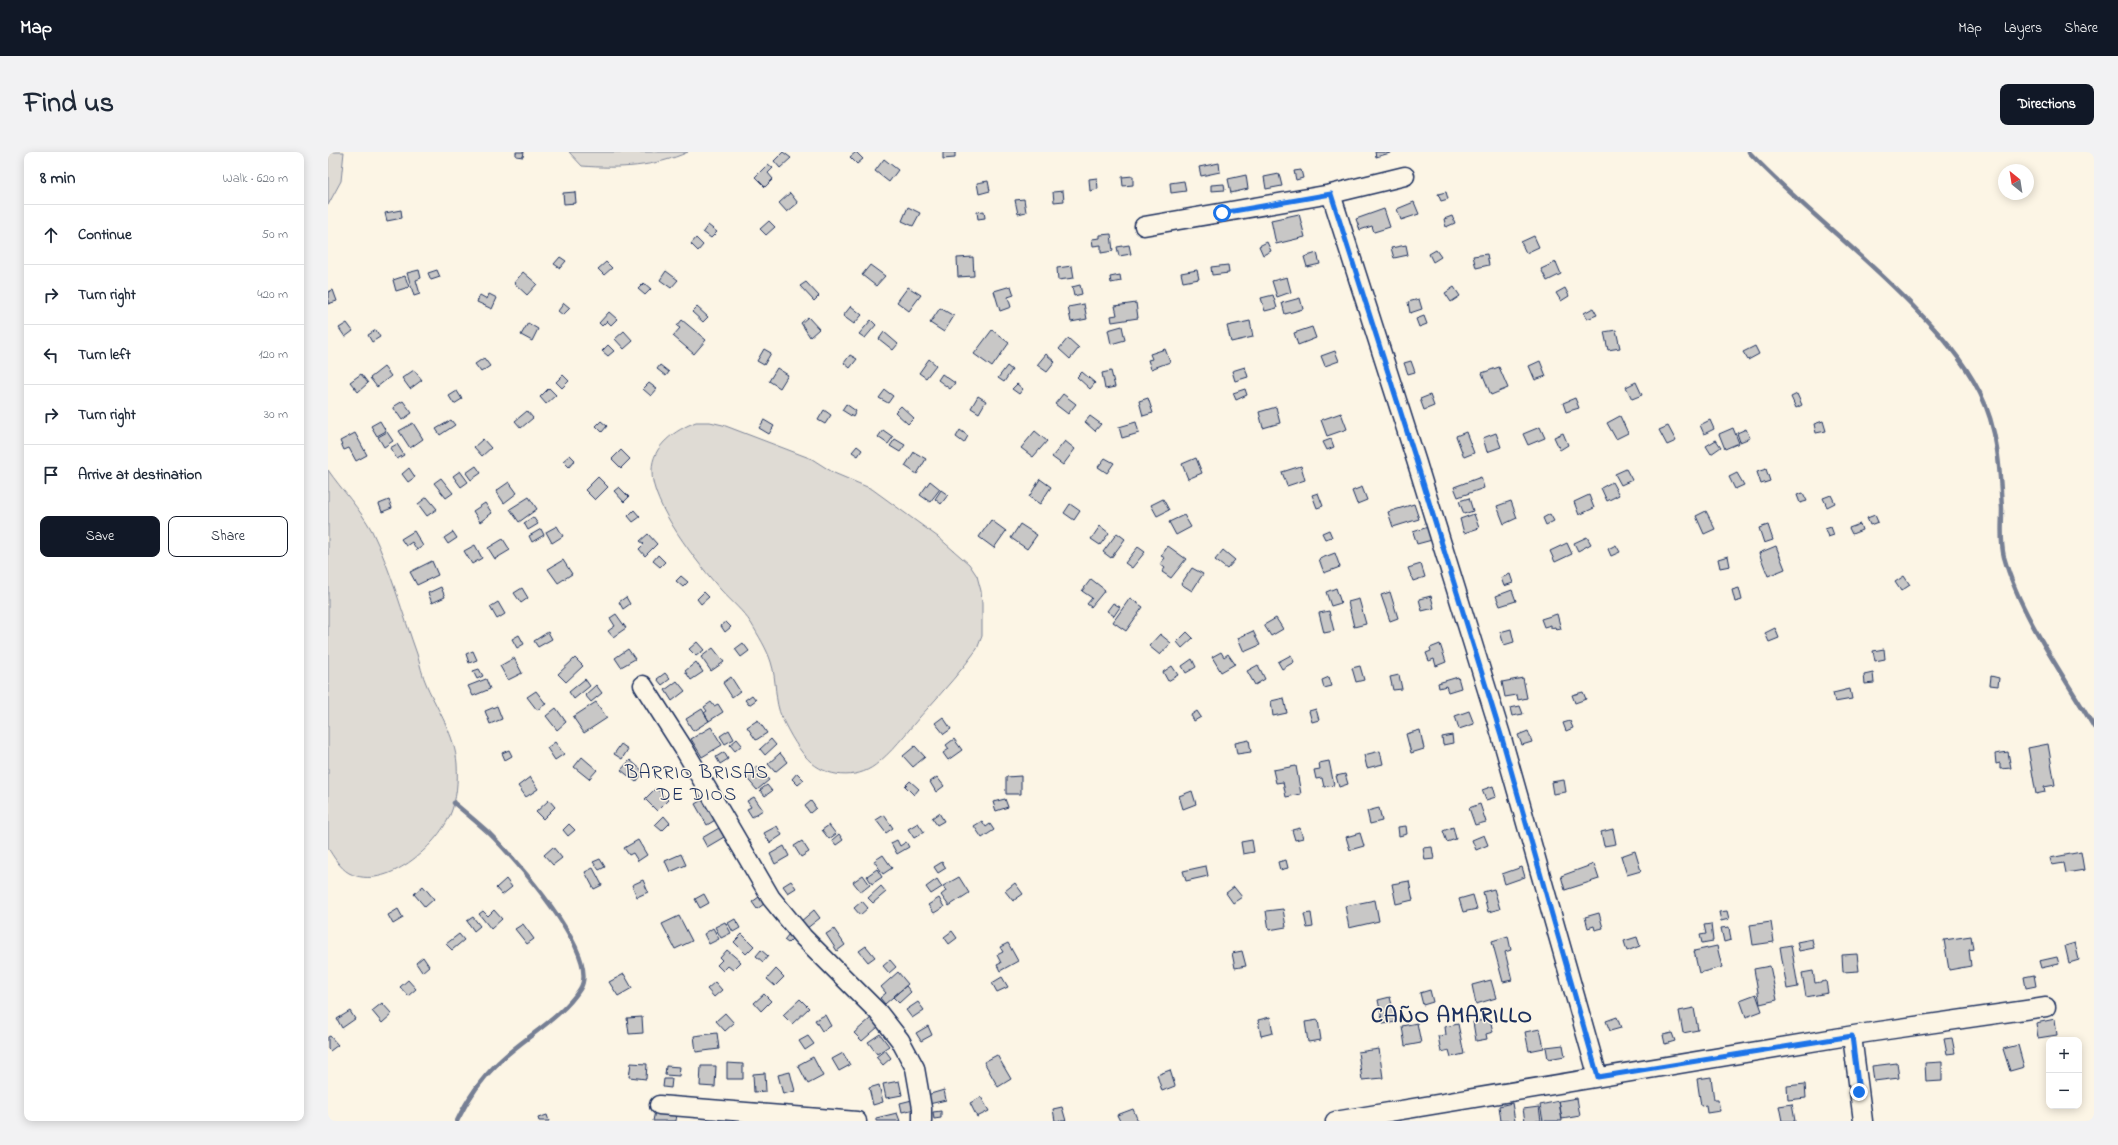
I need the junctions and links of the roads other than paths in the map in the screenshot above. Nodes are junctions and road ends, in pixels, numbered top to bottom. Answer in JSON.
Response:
{"nodes":[{"id":1,"x":1405,"y":176,"type":"dead end"},
{"id":2,"x":1331,"y":194,"type":"junction"},
{"id":3,"x":1144,"y":226,"type":"dead end"},
{"id":4,"x":643,"y":685,"type":"dead end"},
{"id":5,"x":2046,"y":1007,"type":"dead end"},
{"id":6,"x":1852,"y":1036,"type":"junction"},
{"id":7,"x":1598,"y":1077,"type":"junction"},
{"id":8,"x":659,"y":1105,"type":"dead end"},
{"id":9,"x":856,"y":1121,"type":"edge"},
{"id":10,"x":922,"y":1121,"type":"edge"},
{"id":11,"x":1335,"y":1121,"type":"edge"},
{"id":12,"x":1863,"y":1121,"type":"edge"}],
"edges":[{"from":1,"to":2,"type":"street"},
{"from":2,"to":3,"type":"street"},
{"from":2,"to":7,"type":"street"},
{"from":4,"to":10,"type":"street"},
{"from":5,"to":6,"type":"street"},
{"from":6,"to":7,"type":"street"},
{"from":6,"to":12,"type":"street"},
{"from":7,"to":11,"type":"street"},
{"from":8,"to":9,"type":"street"}]}
